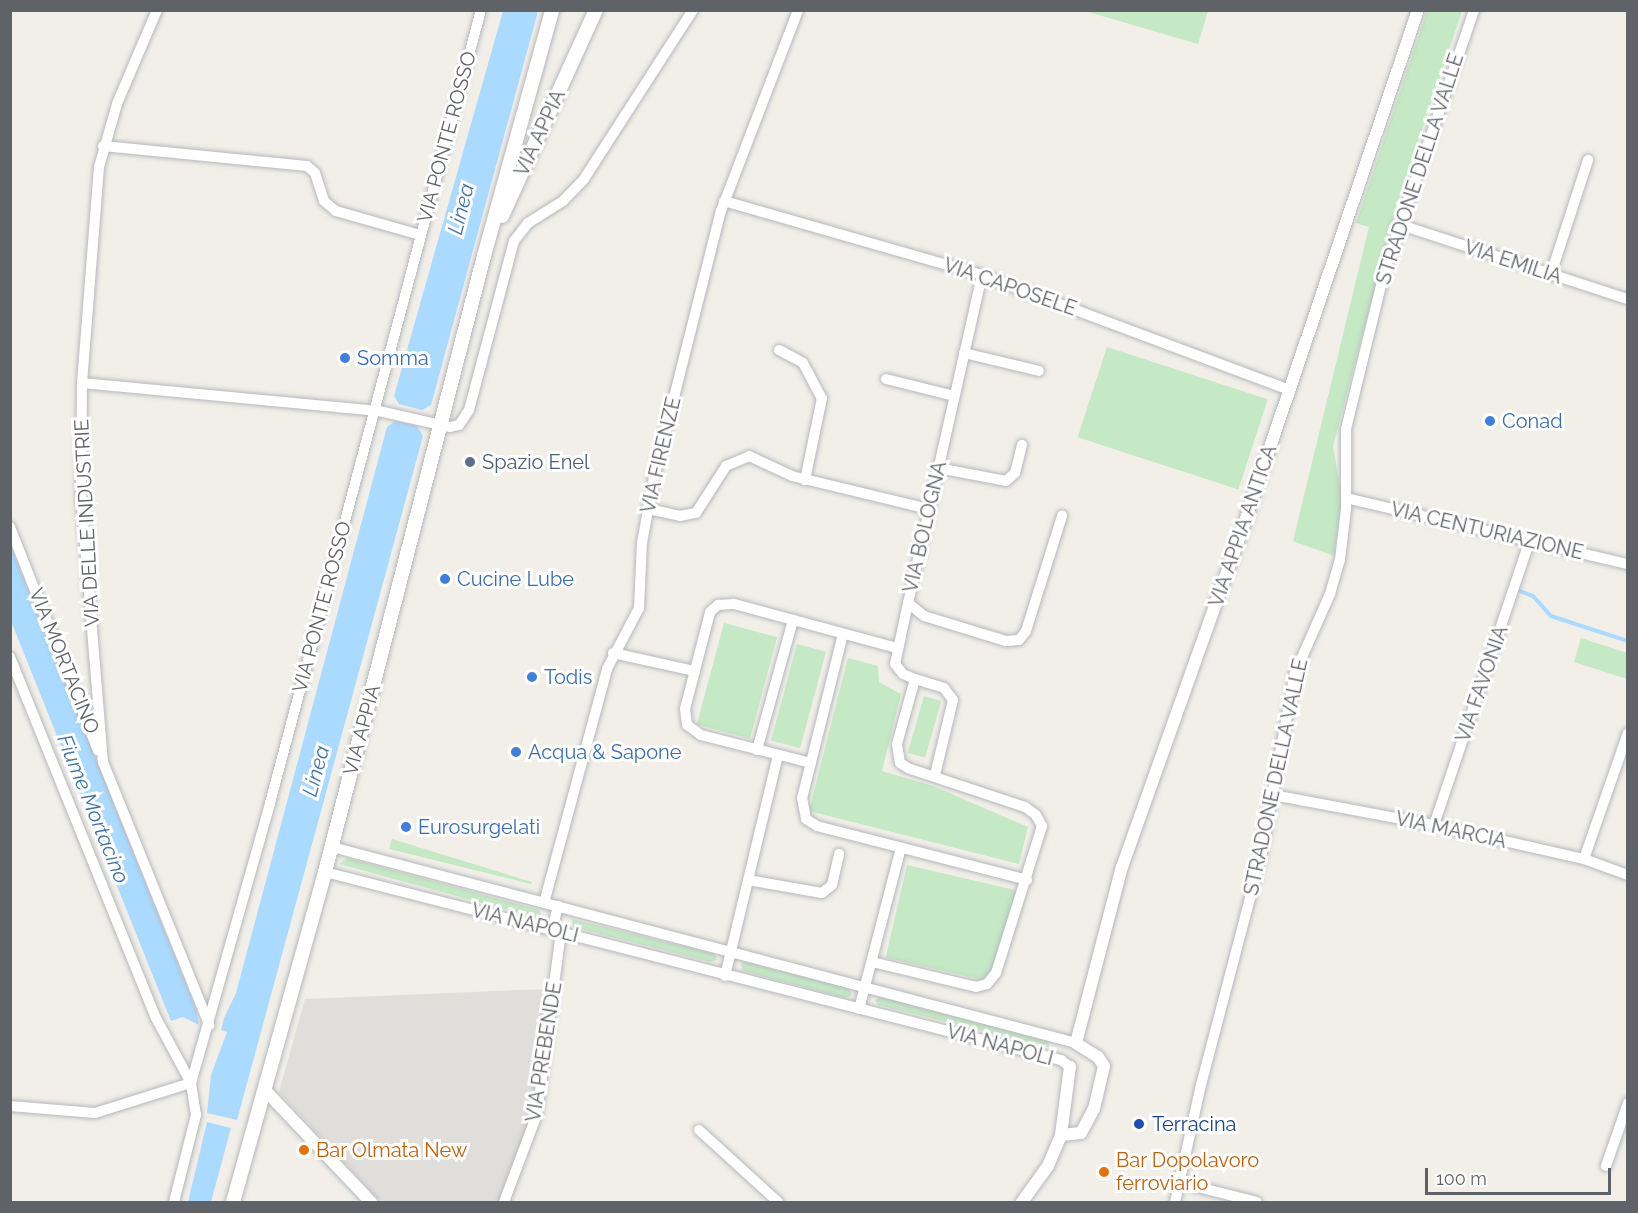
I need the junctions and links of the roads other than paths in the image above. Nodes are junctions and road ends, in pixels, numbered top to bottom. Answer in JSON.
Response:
{"nodes":[{"id":1,"x":157,"y":10,"type":"edge"},
{"id":2,"x":482,"y":10,"type":"edge"},
{"id":3,"x":552,"y":10,"type":"edge"},
{"id":4,"x":596,"y":10,"type":"edge"},
{"id":5,"x":693,"y":10,"type":"edge"},
{"id":6,"x":798,"y":10,"type":"edge"},
{"id":7,"x":1418,"y":10,"type":"edge"},
{"id":8,"x":1474,"y":10,"type":"edge"},
{"id":9,"x":103,"y":146,"type":"junction"},
{"id":10,"x":1588,"y":160,"type":"dead end"},
{"id":11,"x":724,"y":201,"type":"junction"},
{"id":12,"x":1398,"y":224,"type":"junction"},
{"id":13,"x":420,"y":235,"type":"junction"},
{"id":14,"x":484,"y":256,"type":"junction"},
{"id":15,"x":1551,"y":274,"type":"junction"},
{"id":16,"x":982,"y":275,"type":"junction"},
{"id":17,"x":1628,"y":299,"type":"edge"},
{"id":18,"x":779,"y":351,"type":"dead end"},
{"id":19,"x":964,"y":353,"type":"junction"},
{"id":20,"x":1039,"y":371,"type":"dead end"},
{"id":21,"x":886,"y":379,"type":"dead end"},
{"id":22,"x":82,"y":383,"type":"junction"},
{"id":23,"x":1290,"y":390,"type":"junction"},
{"id":24,"x":954,"y":396,"type":"junction"},
{"id":25,"x":376,"y":412,"type":"junction"},
{"id":26,"x":439,"y":425,"type":"junction"},
{"id":27,"x":1022,"y":445,"type":"dead end"},
{"id":28,"x":938,"y":468,"type":"junction"},
{"id":29,"x":805,"y":480,"type":"junction"},
{"id":30,"x":1346,"y":498,"type":"junction"},
{"id":31,"x":648,"y":509,"type":"junction"},
{"id":32,"x":928,"y":509,"type":"junction"},
{"id":33,"x":1062,"y":516,"type":"dead end"},
{"id":34,"x":10,"y":527,"type":"edge"},
{"id":35,"x":1529,"y":542,"type":"junction"},
{"id":36,"x":1628,"y":564,"type":"edge"},
{"id":37,"x":908,"y":603,"type":"junction"},
{"id":38,"x":793,"y":620,"type":"junction"},
{"id":39,"x":843,"y":634,"type":"junction"},
{"id":40,"x":897,"y":648,"type":"junction"},
{"id":41,"x":613,"y":653,"type":"junction"},
{"id":42,"x":10,"y":657,"type":"edge"},
{"id":43,"x":695,"y":671,"type":"junction"},
{"id":44,"x":915,"y":679,"type":"junction"},
{"id":45,"x":1628,"y":733,"type":"edge"},
{"id":46,"x":757,"y":750,"type":"junction"},
{"id":47,"x":778,"y":755,"type":"junction"},
{"id":48,"x":104,"y":762,"type":"junction"},
{"id":49,"x":811,"y":763,"type":"junction"},
{"id":50,"x":935,"y":775,"type":"junction"},
{"id":51,"x":1273,"y":795,"type":"junction"},
{"id":52,"x":1434,"y":825,"type":"junction"},
{"id":53,"x":332,"y":847,"type":"junction"},
{"id":54,"x":901,"y":848,"type":"junction"},
{"id":55,"x":839,"y":854,"type":"dead end"},
{"id":56,"x":1584,"y":859,"type":"junction"},
{"id":57,"x":325,"y":872,"type":"junction"},
{"id":58,"x":1628,"y":875,"type":"edge"},
{"id":59,"x":748,"y":880,"type":"junction"},
{"id":60,"x":1027,"y":880,"type":"junction"},
{"id":61,"x":544,"y":903,"type":"junction"},
{"id":62,"x":558,"y":906,"type":"junction"},
{"id":63,"x":557,"y":931,"type":"junction"},
{"id":64,"x":731,"y":951,"type":"junction"},
{"id":65,"x":872,"y":962,"type":"junction"},
{"id":66,"x":725,"y":976,"type":"junction"},
{"id":67,"x":866,"y":985,"type":"junction"},
{"id":68,"x":859,"y":1009,"type":"junction"},
{"id":69,"x":208,"y":1029,"type":"junction"},
{"id":70,"x":1076,"y":1043,"type":"junction"},
{"id":71,"x":1070,"y":1067,"type":"joint"},
{"id":72,"x":192,"y":1081,"type":"junction"},
{"id":73,"x":264,"y":1089,"type":"junction"},
{"id":74,"x":1628,"y":1104,"type":"edge"},
{"id":75,"x":10,"y":1106,"type":"edge"},
{"id":76,"x":699,"y":1130,"type":"dead end"},
{"id":77,"x":1060,"y":1135,"type":"junction"},
{"id":78,"x":1606,"y":1166,"type":"dead end"},
{"id":79,"x":1179,"y":1182,"type":"junction"},
{"id":80,"x":174,"y":1203,"type":"edge"},
{"id":81,"x":233,"y":1203,"type":"edge"},
{"id":82,"x":371,"y":1203,"type":"edge"},
{"id":83,"x":504,"y":1203,"type":"edge"},
{"id":84,"x":778,"y":1203,"type":"edge"},
{"id":85,"x":1022,"y":1203,"type":"edge"},
{"id":86,"x":1175,"y":1203,"type":"edge"},
{"id":87,"x":1257,"y":1203,"type":"edge"}],
"edges":[{"from":1,"to":9,"type":"street","name":"VIA DELLE INDUSTRIE"},
{"from":2,"to":13,"type":"street","name":"VIA PONTE ROSSO"},
{"from":3,"to":14,"type":"main road","name":"VIA APPIA"},
{"from":4,"to":14,"type":"main road","name":"VIA APPIA"},
{"from":5,"to":26,"type":"street"},
{"from":6,"to":11,"type":"street","name":"VIA FIRENZE"},
{"from":7,"to":23,"type":"street","name":"VIA APPIA ANTICA"},
{"from":8,"to":12,"type":"street","name":"STRADONE DELLA VALLE"},
{"from":9,"to":13,"type":"street"},
{"from":9,"to":22,"type":"street","name":"VIA DELLE INDUSTRIE"},
{"from":10,"to":15,"type":"street"},
{"from":11,"to":16,"type":"street","name":"VIA CAPOSELE"},
{"from":11,"to":31,"type":"street","name":"VIA FIRENZE"},
{"from":12,"to":15,"type":"street","name":"VIA EMILIA"},
{"from":12,"to":30,"type":"street","name":"STRADONE DELLA VALLE"},
{"from":13,"to":25,"type":"street","name":"VIA PONTE ROSSO"},
{"from":14,"to":26,"type":"main road","name":"VIA APPIA"},
{"from":15,"to":17,"type":"street","name":"VIA EMILIA"},
{"from":16,"to":19,"type":"street","name":"VIA BOLOGNA"},
{"from":16,"to":23,"type":"street","name":"VIA CAPOSELE"},
{"from":18,"to":29,"type":"street"},
{"from":19,"to":20,"type":"street"},
{"from":19,"to":24,"type":"street","name":"VIA BOLOGNA"},
{"from":21,"to":24,"type":"street"},
{"from":22,"to":25,"type":"street"},
{"from":22,"to":48,"type":"street","name":"VIA DELLE INDUSTRIE"},
{"from":23,"to":70,"type":"street","name":"VIA APPIA ANTICA"},
{"from":24,"to":28,"type":"street","name":"VIA BOLOGNA"},
{"from":25,"to":26,"type":"street"},
{"from":25,"to":69,"type":"street","name":"VIA PONTE ROSSO"},
{"from":26,"to":53,"type":"main road","name":"VIA APPIA"},
{"from":27,"to":28,"type":"street"},
{"from":28,"to":32,"type":"street","name":"VIA BOLOGNA"},
{"from":29,"to":31,"type":"street"},
{"from":29,"to":32,"type":"street"},
{"from":30,"to":35,"type":"street","name":"VIA CENTURIAZIONE"},
{"from":30,"to":51,"type":"street","name":"STRADONE DELLA VALLE"},
{"from":31,"to":41,"type":"street","name":"VIA FIRENZE"},
{"from":32,"to":37,"type":"street","name":"VIA BOLOGNA"},
{"from":33,"to":37,"type":"street","name":"VIA BOLOGNA"},
{"from":34,"to":48,"type":"street","name":"VIA MORTACINO"},
{"from":35,"to":36,"type":"street","name":"VIA CENTURIAZIONE"},
{"from":35,"to":52,"type":"street","name":"VIA FAVONIA"},
{"from":37,"to":40,"type":"street"},
{"from":38,"to":39,"type":"street"},
{"from":38,"to":43,"type":"street"},
{"from":38,"to":46,"type":"street"},
{"from":39,"to":40,"type":"street"},
{"from":39,"to":49,"type":"street"},
{"from":40,"to":44,"type":"street"},
{"from":41,"to":43,"type":"street"},
{"from":41,"to":61,"type":"street","name":"VIA FIRENZE"},
{"from":42,"to":72,"type":"street"},
{"from":43,"to":46,"type":"street"},
{"from":44,"to":50,"type":"street"},
{"from":44,"to":50,"type":"street"},
{"from":45,"to":56,"type":"street"},
{"from":46,"to":47,"type":"street"},
{"from":47,"to":49,"type":"street"},
{"from":47,"to":59,"type":"street"},
{"from":48,"to":69,"type":"street","name":"VIA DELLE INDUSTRIE"},
{"from":49,"to":54,"type":"street"},
{"from":50,"to":60,"type":"street"},
{"from":51,"to":52,"type":"street","name":"VIA MARCIA"},
{"from":51,"to":79,"type":"street","name":"STRADONE DELLA VALLE"},
{"from":52,"to":56,"type":"street","name":"VIA MARCIA"},
{"from":53,"to":57,"type":"main road","name":"VIA APPIA"},
{"from":53,"to":61,"type":"street","name":"VIA NAPOLI"},
{"from":54,"to":60,"type":"street"},
{"from":54,"to":65,"type":"street"},
{"from":55,"to":59,"type":"street"},
{"from":56,"to":58,"type":"street","name":"VIA MARCIA"},
{"from":57,"to":63,"type":"street","name":"VIA NAPOLI"},
{"from":57,"to":73,"type":"main road","name":"VIA APPIA"},
{"from":59,"to":64,"type":"street"},
{"from":60,"to":65,"type":"street"},
{"from":61,"to":62,"type":"street","name":"VIA NAPOLI"},
{"from":62,"to":63,"type":"street","name":"VIA PREBENDE"},
{"from":62,"to":64,"type":"street","name":"VIA NAPOLI"},
{"from":63,"to":66,"type":"street","name":"VIA NAPOLI"},
{"from":63,"to":83,"type":"street","name":"VIA PREBENDE"},
{"from":64,"to":66,"type":"street"},
{"from":64,"to":67,"type":"street","name":"VIA NAPOLI"},
{"from":65,"to":67,"type":"street"},
{"from":66,"to":68,"type":"street","name":"VIA NAPOLI"},
{"from":67,"to":68,"type":"street"},
{"from":67,"to":70,"type":"street","name":"VIA NAPOLI"},
{"from":68,"to":71,"type":"street","name":"VIA NAPOLI"},
{"from":69,"to":72,"type":"street","name":"VIA PONTE ROSSO"},
{"from":70,"to":77,"type":"street"},
{"from":71,"to":77,"type":"street"},
{"from":72,"to":75,"type":"street"},
{"from":72,"to":80,"type":"street","name":"VIA PONTE ROSSO"},
{"from":73,"to":81,"type":"main road","name":"VIA APPIA"},
{"from":73,"to":82,"type":"street"},
{"from":74,"to":78,"type":"street"},
{"from":76,"to":84,"type":"street"},
{"from":77,"to":85,"type":"street"},
{"from":79,"to":86,"type":"street","name":"STRADONE DELLA VALLE"},
{"from":79,"to":87,"type":"street"}]}
